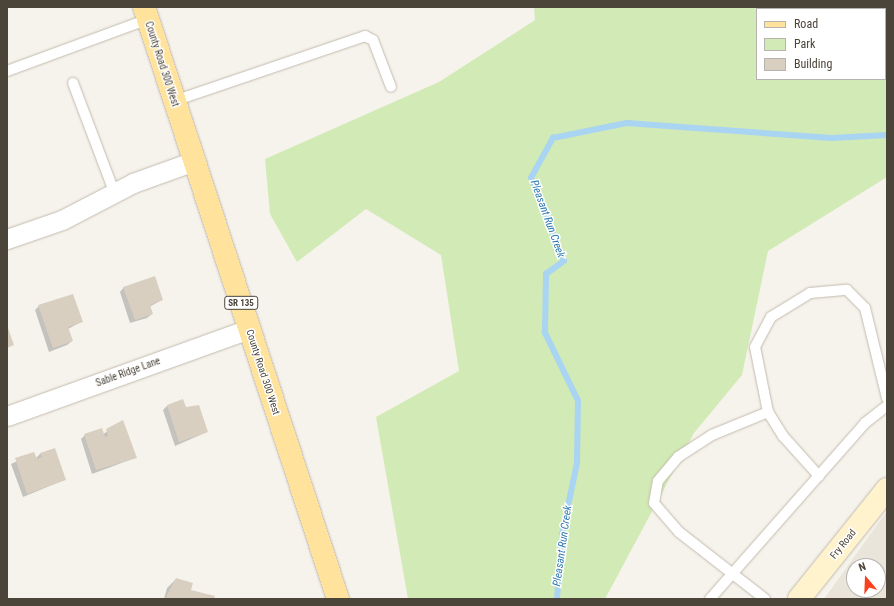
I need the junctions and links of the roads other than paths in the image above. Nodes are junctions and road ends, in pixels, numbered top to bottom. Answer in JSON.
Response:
{"nodes":[{"id":1,"x":146,"y":13,"type":"edge"},
{"id":2,"x":7,"y":71,"type":"edge"},
{"id":3,"x":74,"y":82,"type":"dead end"},
{"id":4,"x":391,"y":87,"type":"dead end"},
{"id":5,"x":174,"y":101,"type":"junction"},
{"id":6,"x":194,"y":161,"type":"junction"},
{"id":7,"x":115,"y":194,"type":"junction"},
{"id":8,"x":7,"y":239,"type":"edge"},
{"id":9,"x":249,"y":329,"type":"junction"},
{"id":10,"x":887,"y":398,"type":"edge"},
{"id":11,"x":887,"y":406,"type":"edge"},
{"id":12,"x":768,"y":412,"type":"junction"},
{"id":13,"x":7,"y":416,"type":"edge"},
{"id":14,"x":819,"y":476,"type":"junction"},
{"id":15,"x":887,"y":489,"type":"edge"},
{"id":16,"x":731,"y":575,"type":"junction"},
{"id":17,"x":338,"y":599,"type":"edge"},
{"id":18,"x":710,"y":599,"type":"edge"},
{"id":19,"x":765,"y":599,"type":"edge"},
{"id":20,"x":799,"y":599,"type":"edge"}],
"edges":[{"from":1,"to":2,"type":"lane"},
{"from":1,"to":5,"type":"main road","name":"County Road 300 West","number":"SR 135"},
{"from":3,"to":7,"type":"lane"},
{"from":4,"to":5,"type":"lane"},
{"from":5,"to":6,"type":"main road","name":"County Road 300 West","number":"SR 135"},
{"from":6,"to":7,"type":"street"},
{"from":6,"to":9,"type":"main road","name":"County Road 300 West","number":"SR 135"},
{"from":7,"to":8,"type":"street"},
{"from":9,"to":13,"type":"street","name":"Sable Ridge Lane"},
{"from":9,"to":17,"type":"main road","name":"County Road 300 West","number":"SR 135"},
{"from":10,"to":12,"type":"lane"},
{"from":11,"to":14,"type":"lane"},
{"from":12,"to":14,"type":"lane"},
{"from":12,"to":16,"type":"lane"},
{"from":14,"to":16,"type":"lane"},
{"from":15,"to":20,"type":"street","name":"Fry Road"},
{"from":16,"to":18,"type":"lane"},
{"from":16,"to":19,"type":"lane"}]}
